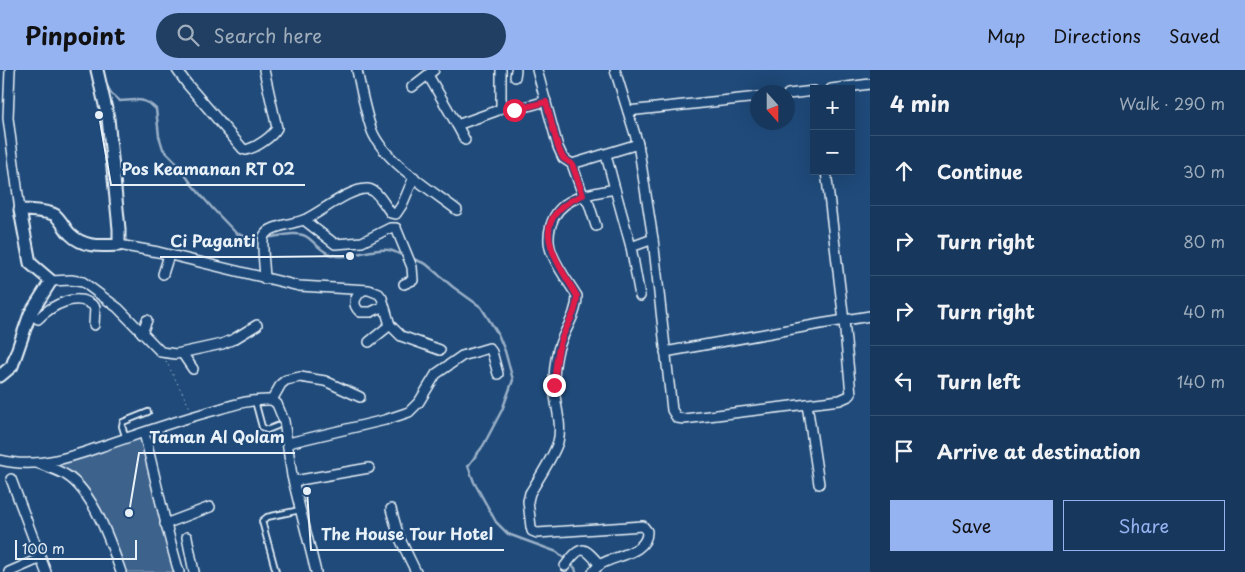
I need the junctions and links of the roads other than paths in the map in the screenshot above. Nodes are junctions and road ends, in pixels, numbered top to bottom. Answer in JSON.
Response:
{"nodes":[{"id":1,"x":10,"y":70,"type":"edge"},
{"id":2,"x":97,"y":70,"type":"edge"},
{"id":3,"x":177,"y":70,"type":"edge"},
{"id":4,"x":264,"y":70,"type":"edge"},
{"id":5,"x":357,"y":70,"type":"edge"},
{"id":6,"x":501,"y":70,"type":"edge"},
{"id":7,"x":537,"y":70,"type":"edge"},
{"id":8,"x":615,"y":70,"type":"edge"},
{"id":9,"x":431,"y":72,"type":"edge"},
{"id":10,"x":870,"y":84,"type":"edge"},
{"id":11,"x":855,"y":86,"type":"edge"},
{"id":12,"x":412,"y":87,"type":"dead end"},
{"id":13,"x":810,"y":91,"type":"edge"},
{"id":14,"x":795,"y":93,"type":"edge"},
{"id":15,"x":750,"y":98,"type":"edge"},
{"id":16,"x":546,"y":102,"type":"junction"},
{"id":17,"x":514,"y":110,"type":"dead end"},
{"id":18,"x":628,"y":111,"type":"junction"},
{"id":19,"x":457,"y":125,"type":"junction"},
{"id":20,"x":465,"y":140,"type":"dead end"},
{"id":21,"x":638,"y":144,"type":"junction"},
{"id":22,"x":606,"y":155,"type":"junction"},
{"id":23,"x":572,"y":164,"type":"junction"},
{"id":24,"x":826,"y":175,"type":"edge"},
{"id":25,"x":414,"y":177,"type":"junction"},
{"id":26,"x":615,"y":190,"type":"junction"},
{"id":27,"x":583,"y":195,"type":"junction"},
{"id":28,"x":20,"y":210,"type":"junction"},
{"id":29,"x":457,"y":210,"type":"dead end"},
{"id":30,"x":304,"y":220,"type":"junction"},
{"id":31,"x":596,"y":226,"type":"dead end"},
{"id":32,"x":653,"y":239,"type":"junction"},
{"id":33,"x":119,"y":245,"type":"junction"},
{"id":34,"x":631,"y":247,"type":"junction"},
{"id":35,"x":169,"y":255,"type":"junction"},
{"id":36,"x":163,"y":274,"type":"dead end"},
{"id":37,"x":265,"y":278,"type":"junction"},
{"id":38,"x":51,"y":281,"type":"junction"},
{"id":39,"x":404,"y":284,"type":"dead end"},
{"id":40,"x":363,"y":290,"type":"junction"},
{"id":41,"x":640,"y":296,"type":"dead end"},
{"id":42,"x":384,"y":306,"type":"junction"},
{"id":43,"x":30,"y":314,"type":"junction"},
{"id":44,"x":870,"y":316,"type":"edge"},
{"id":45,"x":147,"y":320,"type":"dead end"},
{"id":46,"x":844,"y":320,"type":"junction"},
{"id":47,"x":94,"y":325,"type":"dead end"},
{"id":48,"x":257,"y":325,"type":"dead end"},
{"id":49,"x":390,"y":326,"type":"junction"},
{"id":50,"x":142,"y":333,"type":"junction"},
{"id":51,"x":369,"y":342,"type":"dead end"},
{"id":52,"x":440,"y":350,"type":"dead end"},
{"id":53,"x":665,"y":352,"type":"junction"},
{"id":54,"x":182,"y":353,"type":"junction"},
{"id":55,"x":193,"y":369,"type":"dead end"},
{"id":56,"x":498,"y":374,"type":"dead end"},
{"id":57,"x":0,"y":376,"type":"edge"},
{"id":58,"x":360,"y":397,"type":"dead end"},
{"id":59,"x":255,"y":400,"type":"junction"},
{"id":60,"x":272,"y":400,"type":"junction"},
{"id":61,"x":807,"y":404,"type":"junction"},
{"id":62,"x":148,"y":412,"type":"dead end"},
{"id":63,"x":278,"y":426,"type":"dead end"},
{"id":64,"x":144,"y":433,"type":"junction"},
{"id":65,"x":126,"y":439,"type":"junction"},
{"id":66,"x":288,"y":444,"type":"junction"},
{"id":67,"x":0,"y":460,"type":"edge"},
{"id":68,"x":37,"y":463,"type":"junction"},
{"id":69,"x":369,"y":468,"type":"dead end"},
{"id":70,"x":11,"y":479,"type":"dead end"},
{"id":71,"x":294,"y":481,"type":"junction"},
{"id":72,"x":819,"y":484,"type":"dead end"},
{"id":73,"x":210,"y":507,"type":"dead end"},
{"id":74,"x":391,"y":509,"type":"dead end"},
{"id":75,"x":302,"y":510,"type":"junction"},
{"id":76,"x":165,"y":524,"type":"junction"},
{"id":77,"x":187,"y":537,"type":"dead end"},
{"id":78,"x":41,"y":558,"type":"junction"},
{"id":79,"x":600,"y":565,"type":"junction"},
{"id":80,"x":565,"y":566,"type":"dead end"},
{"id":81,"x":9,"y":572,"type":"edge"},
{"id":82,"x":46,"y":572,"type":"edge"},
{"id":83,"x":121,"y":572,"type":"edge"},
{"id":84,"x":179,"y":572,"type":"edge"},
{"id":85,"x":194,"y":572,"type":"edge"},
{"id":86,"x":276,"y":572,"type":"edge"},
{"id":87,"x":316,"y":572,"type":"edge"},
{"id":88,"x":416,"y":572,"type":"edge"},
{"id":89,"x":592,"y":572,"type":"edge"}],
"edges":[{"from":1,"to":28,"type":"street"},
{"from":2,"to":33,"type":"street"},
{"from":3,"to":4,"type":"street"},
{"from":5,"to":25,"type":"street"},
{"from":6,"to":19,"type":"street"},
{"from":7,"to":16,"type":"street"},
{"from":8,"to":18,"type":"street"},
{"from":9,"to":12,"type":"street"},
{"from":9,"to":19,"type":"street"},
{"from":10,"to":11,"type":"street"},
{"from":13,"to":14,"type":"street"},
{"from":15,"to":18,"type":"street"},
{"from":16,"to":17,"type":"street"},
{"from":16,"to":23,"type":"street"},
{"from":18,"to":21,"type":"street"},
{"from":19,"to":20,"type":"street"},
{"from":21,"to":22,"type":"street"},
{"from":21,"to":32,"type":"street"},
{"from":22,"to":23,"type":"street"},
{"from":22,"to":26,"type":"street"},
{"from":23,"to":27,"type":"street"},
{"from":24,"to":46,"type":"street"},
{"from":25,"to":29,"type":"street"},
{"from":25,"to":30,"type":"street"},
{"from":26,"to":27,"type":"street"},
{"from":26,"to":34,"type":"street"},
{"from":27,"to":31,"type":"street"},
{"from":27,"to":79,"type":"street"},
{"from":28,"to":33,"type":"street"},
{"from":28,"to":38,"type":"street"},
{"from":30,"to":37,"type":"street"},
{"from":30,"to":39,"type":"street"},
{"from":32,"to":34,"type":"street"},
{"from":32,"to":53,"type":"street"},
{"from":33,"to":35,"type":"street"},
{"from":34,"to":41,"type":"street"},
{"from":35,"to":36,"type":"street"},
{"from":35,"to":37,"type":"street"},
{"from":37,"to":40,"type":"street"},
{"from":38,"to":43,"type":"street"},
{"from":38,"to":50,"type":"street"},
{"from":40,"to":42,"type":"street"},
{"from":40,"to":42,"type":"street"},
{"from":42,"to":49,"type":"street"},
{"from":43,"to":47,"type":"street"},
{"from":43,"to":57,"type":"street"},
{"from":44,"to":46,"type":"street"},
{"from":45,"to":50,"type":"street"},
{"from":46,"to":53,"type":"street"},
{"from":46,"to":61,"type":"street"},
{"from":48,"to":54,"type":"street"},
{"from":49,"to":51,"type":"street"},
{"from":49,"to":52,"type":"street"},
{"from":50,"to":54,"type":"street"},
{"from":53,"to":61,"type":"street"},
{"from":54,"to":55,"type":"street"},
{"from":56,"to":66,"type":"street"},
{"from":58,"to":60,"type":"street"},
{"from":59,"to":60,"type":"street"},
{"from":59,"to":63,"type":"lane"},
{"from":59,"to":64,"type":"street"},
{"from":60,"to":66,"type":"street"},
{"from":61,"to":72,"type":"street"},
{"from":62,"to":65,"type":"lane"},
{"from":64,"to":65,"type":"street"},
{"from":64,"to":76,"type":"street"},
{"from":65,"to":68,"type":"street"},
{"from":66,"to":71,"type":"street"},
{"from":67,"to":68,"type":"street"},
{"from":68,"to":83,"type":"street"},
{"from":69,"to":71,"type":"street"},
{"from":70,"to":78,"type":"street"},
{"from":71,"to":75,"type":"street"},
{"from":73,"to":76,"type":"street"},
{"from":74,"to":88,"type":"street"},
{"from":75,"to":86,"type":"lane"},
{"from":75,"to":87,"type":"street"},
{"from":76,"to":84,"type":"street"},
{"from":77,"to":85,"type":"street"},
{"from":78,"to":81,"type":"street"},
{"from":78,"to":82,"type":"street"},
{"from":79,"to":80,"type":"street"},
{"from":79,"to":89,"type":"street"}]}
